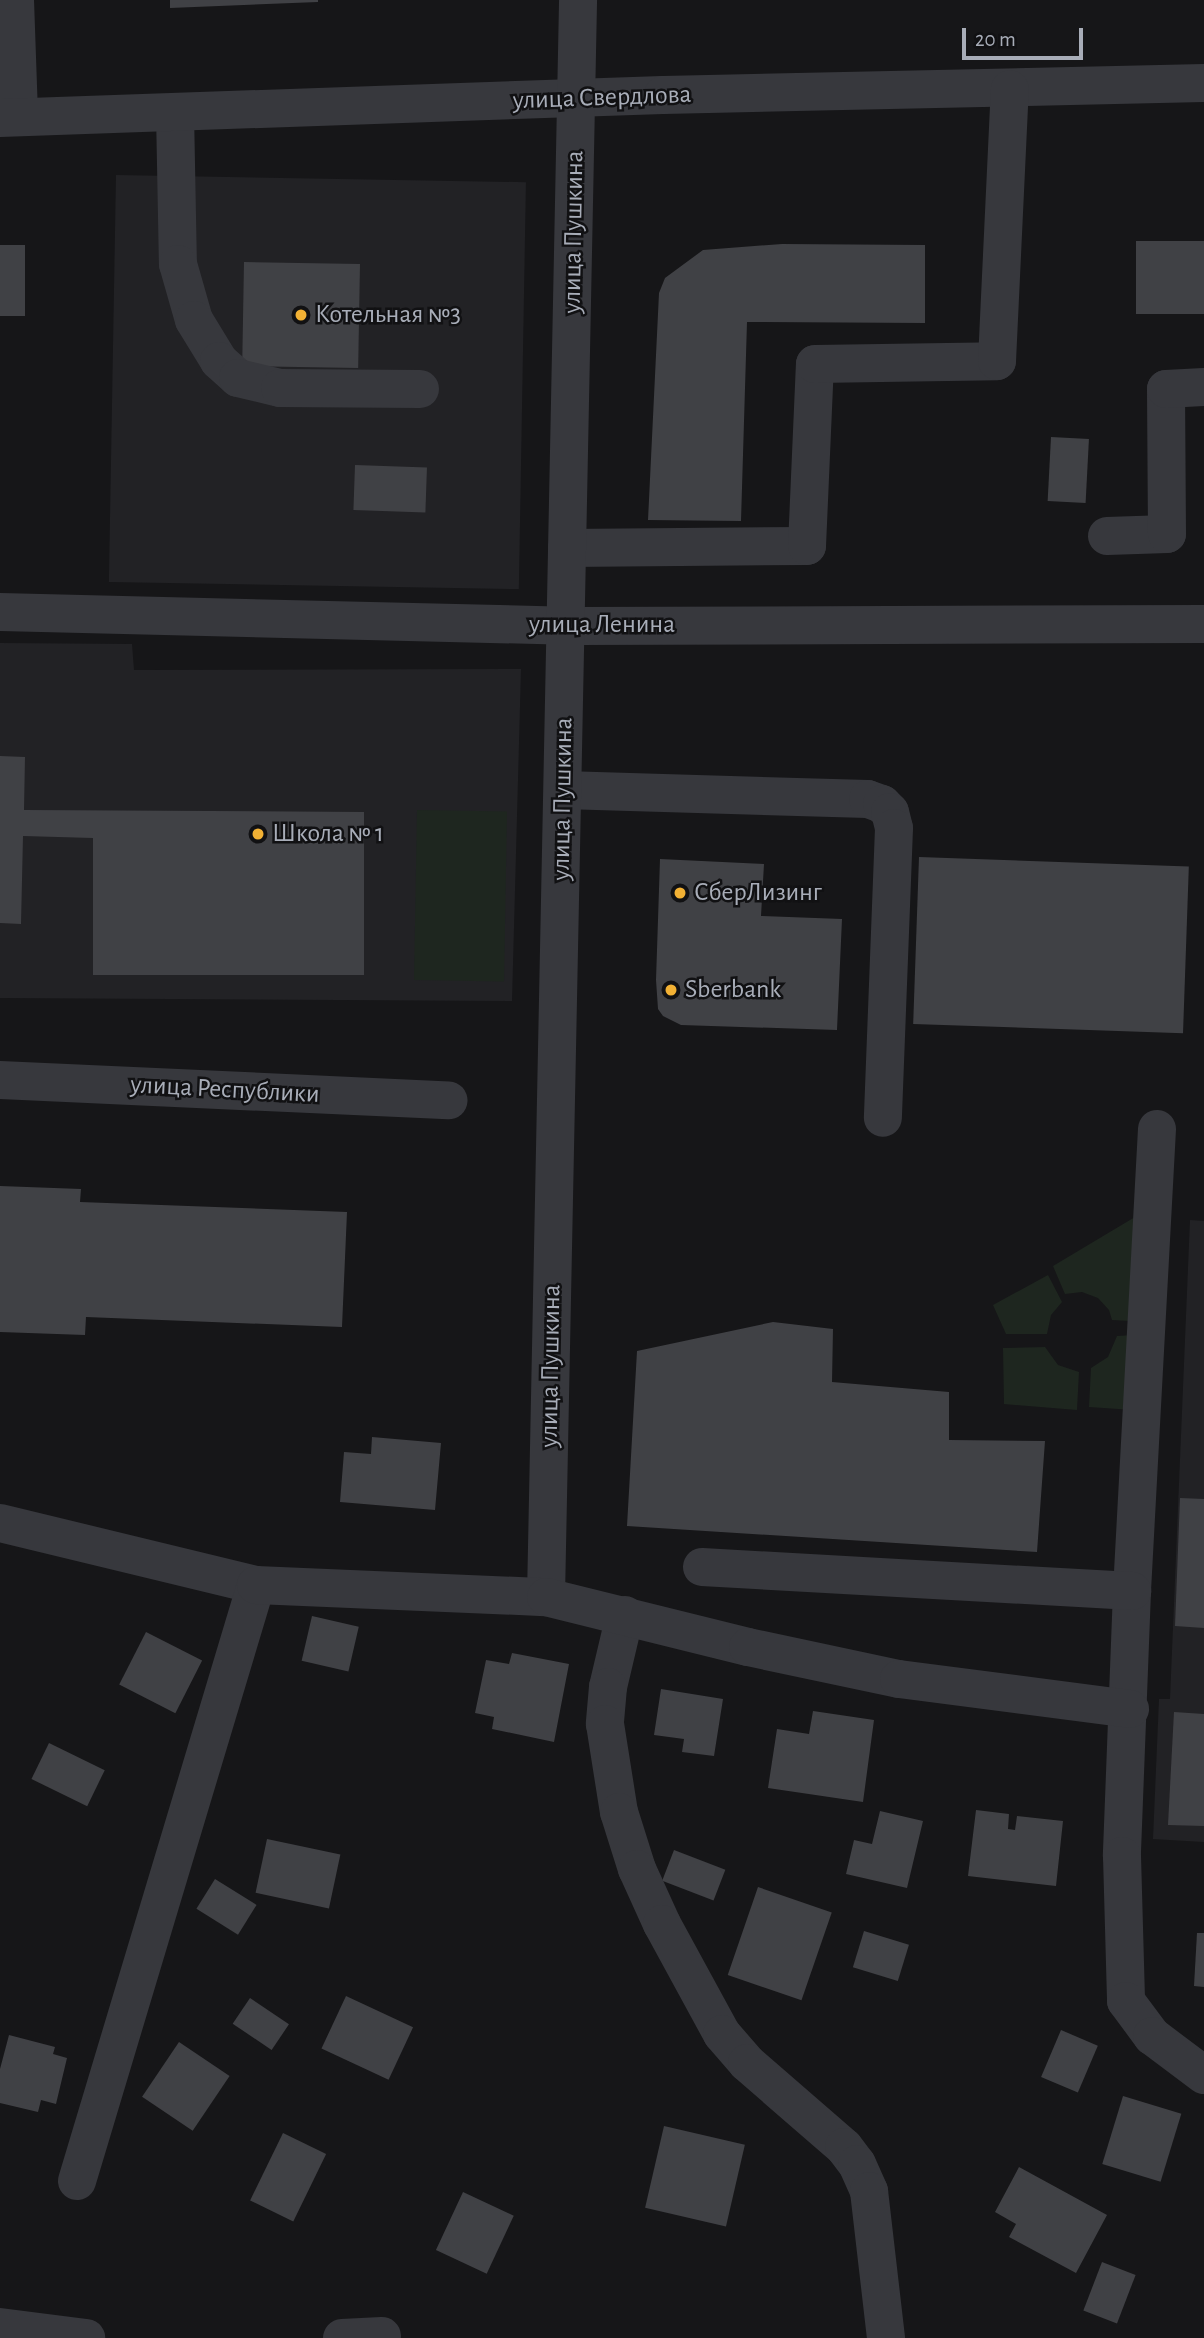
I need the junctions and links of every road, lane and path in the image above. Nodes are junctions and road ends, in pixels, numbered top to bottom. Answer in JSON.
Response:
{"nodes":[{"id":1,"x":15,"y":0,"type":"edge"},
{"id":2,"x":578,"y":0,"type":"edge"},
{"id":3,"x":1204,"y":83,"type":"edge"},
{"id":4,"x":1010,"y":89,"type":"junction"},
{"id":5,"x":576,"y":99,"type":"junction"},
{"id":6,"x":175,"y":112,"type":"junction"},
{"id":7,"x":10,"y":118,"type":"edge"},
{"id":8,"x":1204,"y":387,"type":"edge"},
{"id":9,"x":420,"y":389,"type":"dead end"},
{"id":10,"x":1107,"y":536,"type":"dead end"},
{"id":11,"x":567,"y":548,"type":"junction"},
{"id":12,"x":0,"y":612,"type":"edge"},
{"id":13,"x":1204,"y":624,"type":"edge"},
{"id":14,"x":567,"y":626,"type":"junction"},
{"id":15,"x":563,"y":790,"type":"junction"},
{"id":16,"x":0,"y":1080,"type":"edge"},
{"id":17,"x":449,"y":1100,"type":"dead end"},
{"id":18,"x":883,"y":1118,"type":"dead end"},
{"id":19,"x":1157,"y":1129,"type":"dead end"},
{"id":20,"x":0,"y":1523,"type":"edge"},
{"id":21,"x":702,"y":1567,"type":"dead end"},
{"id":22,"x":256,"y":1584,"type":"junction"},
{"id":23,"x":1132,"y":1591,"type":"junction"},
{"id":24,"x":546,"y":1597,"type":"junction"},
{"id":25,"x":625,"y":1615,"type":"junction"},
{"id":26,"x":1130,"y":1709,"type":"junction"},
{"id":27,"x":1204,"y":2075,"type":"edge"},
{"id":28,"x":77,"y":2181,"type":"dead end"},
{"id":29,"x":0,"y":2327,"type":"edge"},
{"id":30,"x":382,"y":2336,"type":"dead end"},
{"id":31,"x":86,"y":2338,"type":"edge"},
{"id":32,"x":342,"y":2338,"type":"edge"},
{"id":33,"x":886,"y":2338,"type":"edge"}],
"edges":[{"from":1,"to":7,"type":"street"},
{"from":2,"to":5,"type":"street","name":"улица Пушкина"},
{"from":3,"to":4,"type":"street","name":"улица Свердлова"},
{"from":4,"to":5,"type":"street","name":"улица Свердлова"},
{"from":4,"to":11,"type":"street"},
{"from":5,"to":6,"type":"street","name":"улица Свердлова"},
{"from":5,"to":11,"type":"street","name":"улица Пушкина"},
{"from":6,"to":7,"type":"street","name":"улица Свердлова"},
{"from":6,"to":9,"type":"street"},
{"from":8,"to":10,"type":"street"},
{"from":11,"to":14,"type":"street","name":"улица Пушкина"},
{"from":12,"to":14,"type":"street","name":"улица Ленина"},
{"from":13,"to":14,"type":"street","name":"улица Ленина"},
{"from":14,"to":15,"type":"street","name":"улица Пушкина"},
{"from":15,"to":18,"type":"street"},
{"from":15,"to":24,"type":"street","name":"улица Пушкина"},
{"from":16,"to":17,"type":"street","name":"улица Республики"},
{"from":19,"to":23,"type":"street"},
{"from":20,"to":22,"type":"street"},
{"from":21,"to":23,"type":"street"},
{"from":22,"to":24,"type":"street"},
{"from":22,"to":28,"type":"street"},
{"from":23,"to":26,"type":"street"},
{"from":24,"to":25,"type":"street"},
{"from":25,"to":26,"type":"street"},
{"from":25,"to":33,"type":"street"},
{"from":26,"to":27,"type":"street"},
{"from":29,"to":31,"type":"street"},
{"from":30,"to":32,"type":"street"}]}
